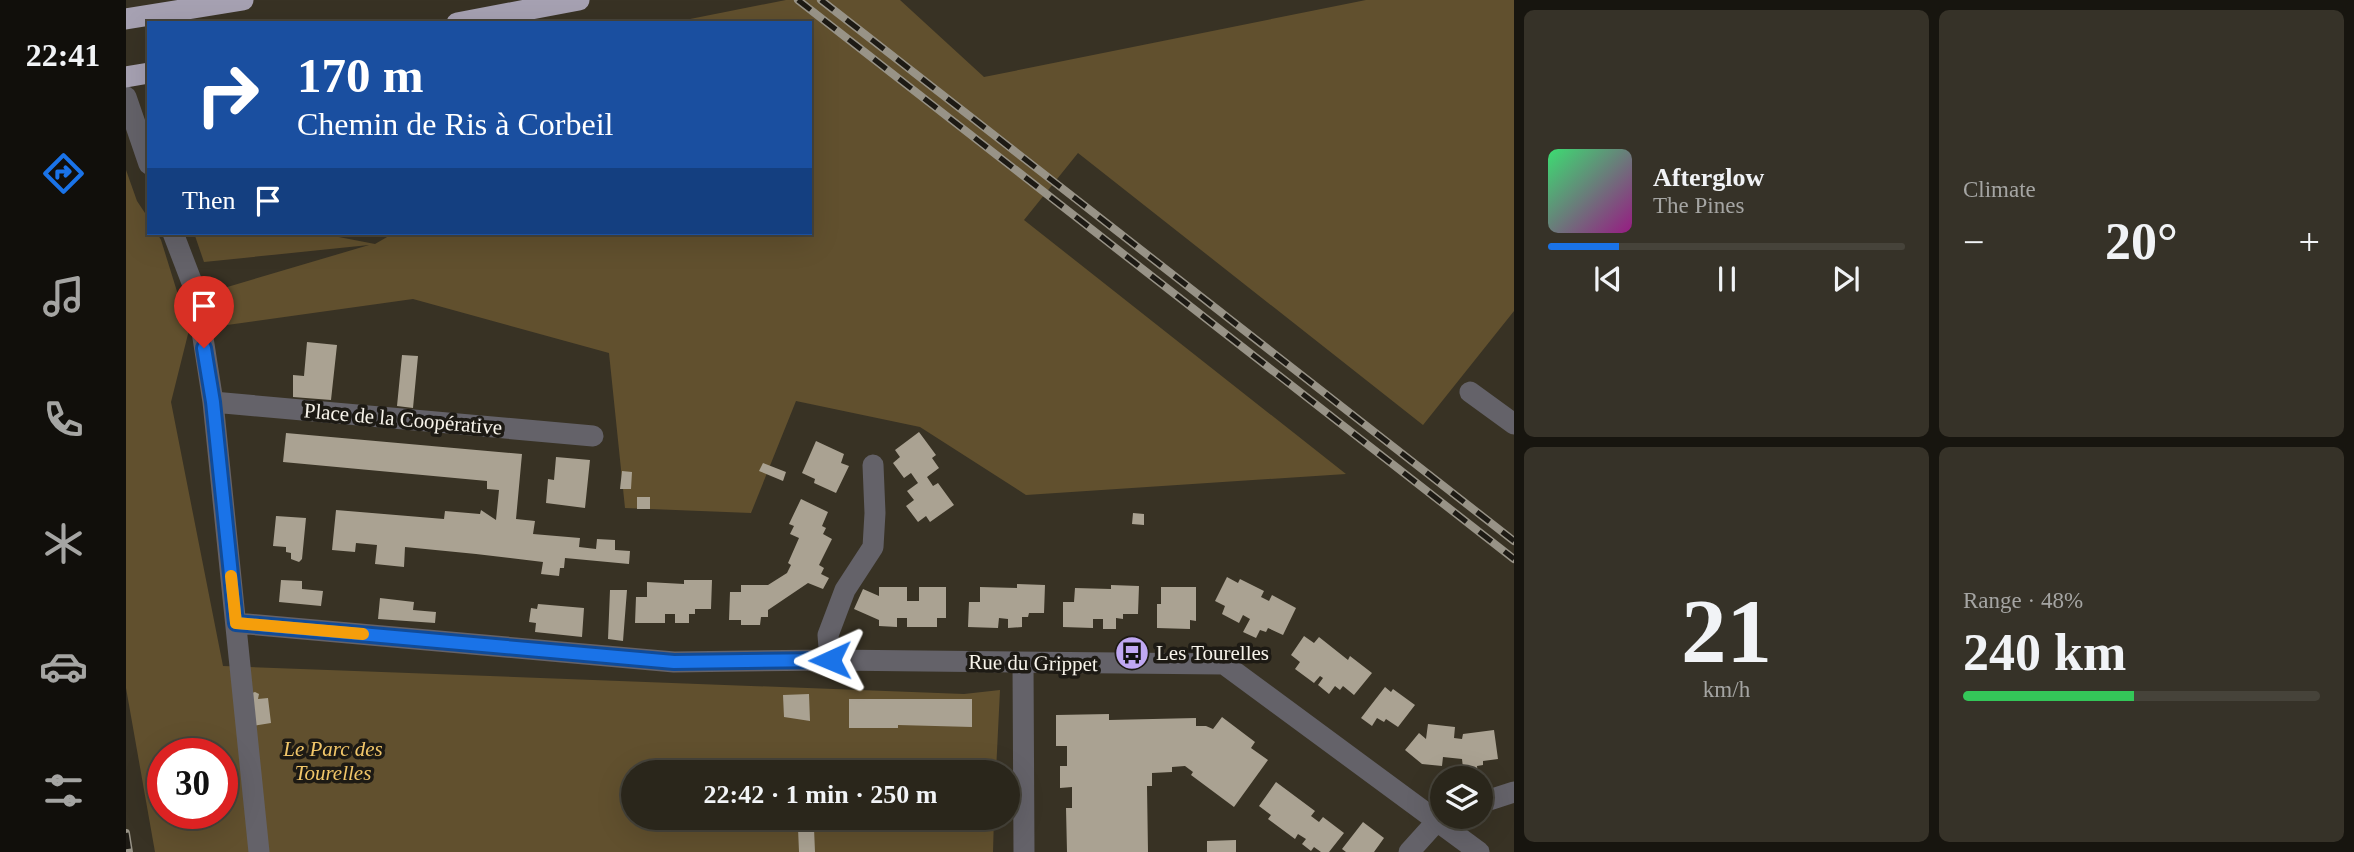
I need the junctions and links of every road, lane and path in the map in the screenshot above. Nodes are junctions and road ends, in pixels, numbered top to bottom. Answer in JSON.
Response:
{"nodes":[{"id":1,"x":243,"y":0,"type":"edge"},
{"id":2,"x":579,"y":0,"type":"edge"},
{"id":3,"x":126,"y":19,"type":"edge"},
{"id":4,"x":468,"y":21,"type":"edge"},
{"id":5,"x":147,"y":73,"type":"edge"},
{"id":6,"x":126,"y":76,"type":"edge"},
{"id":7,"x":126,"y":97,"type":"edge"},
{"id":8,"x":147,"y":158,"type":"edge"},
{"id":9,"x":174,"y":235,"type":"edge"},
{"id":10,"x":1470,"y":392,"type":"dead end"},
{"id":11,"x":213,"y":402,"type":"junction"},
{"id":12,"x":1514,"y":424,"type":"edge"},
{"id":13,"x":593,"y":436,"type":"dead end"},
{"id":14,"x":873,"y":465,"type":"dead end"},
{"id":15,"x":236,"y":623,"type":"junction"},
{"id":16,"x":830,"y":660,"type":"junction"},
{"id":17,"x":1023,"y":663,"type":"junction"},
{"id":18,"x":1514,"y":792,"type":"edge"},
{"id":19,"x":1493,"y":799,"type":"edge"},
{"id":20,"x":1430,"y":811,"type":"edge"},
{"id":21,"x":1431,"y":829,"type":"edge"},
{"id":22,"x":1453,"y":829,"type":"edge"},
{"id":23,"x":259,"y":852,"type":"edge"},
{"id":24,"x":1024,"y":852,"type":"edge"},
{"id":25,"x":1409,"y":852,"type":"edge"},
{"id":26,"x":1479,"y":852,"type":"edge"}],
"edges":[{"from":1,"to":3,"type":"highway"},
{"from":2,"to":4,"type":"highway"},
{"from":5,"to":6,"type":"highway"},
{"from":7,"to":8,"type":"street"},
{"from":9,"to":11,"type":"street"},
{"from":10,"to":12,"type":"street"},
{"from":11,"to":13,"type":"street","name":"Place de la Coopérative"},
{"from":11,"to":15,"type":"street"},
{"from":14,"to":16,"type":"street"},
{"from":15,"to":16,"type":"street","name":"Rue du Grippet"},
{"from":15,"to":23,"type":"street"},
{"from":16,"to":17,"type":"street","name":"Rue du Grippet"},
{"from":17,"to":20,"type":"street","name":"Rue du Grippet"},
{"from":17,"to":24,"type":"street"},
{"from":18,"to":19,"type":"street"},
{"from":21,"to":25,"type":"street"},
{"from":22,"to":26,"type":"street","name":"Rue du Grippet"}]}
